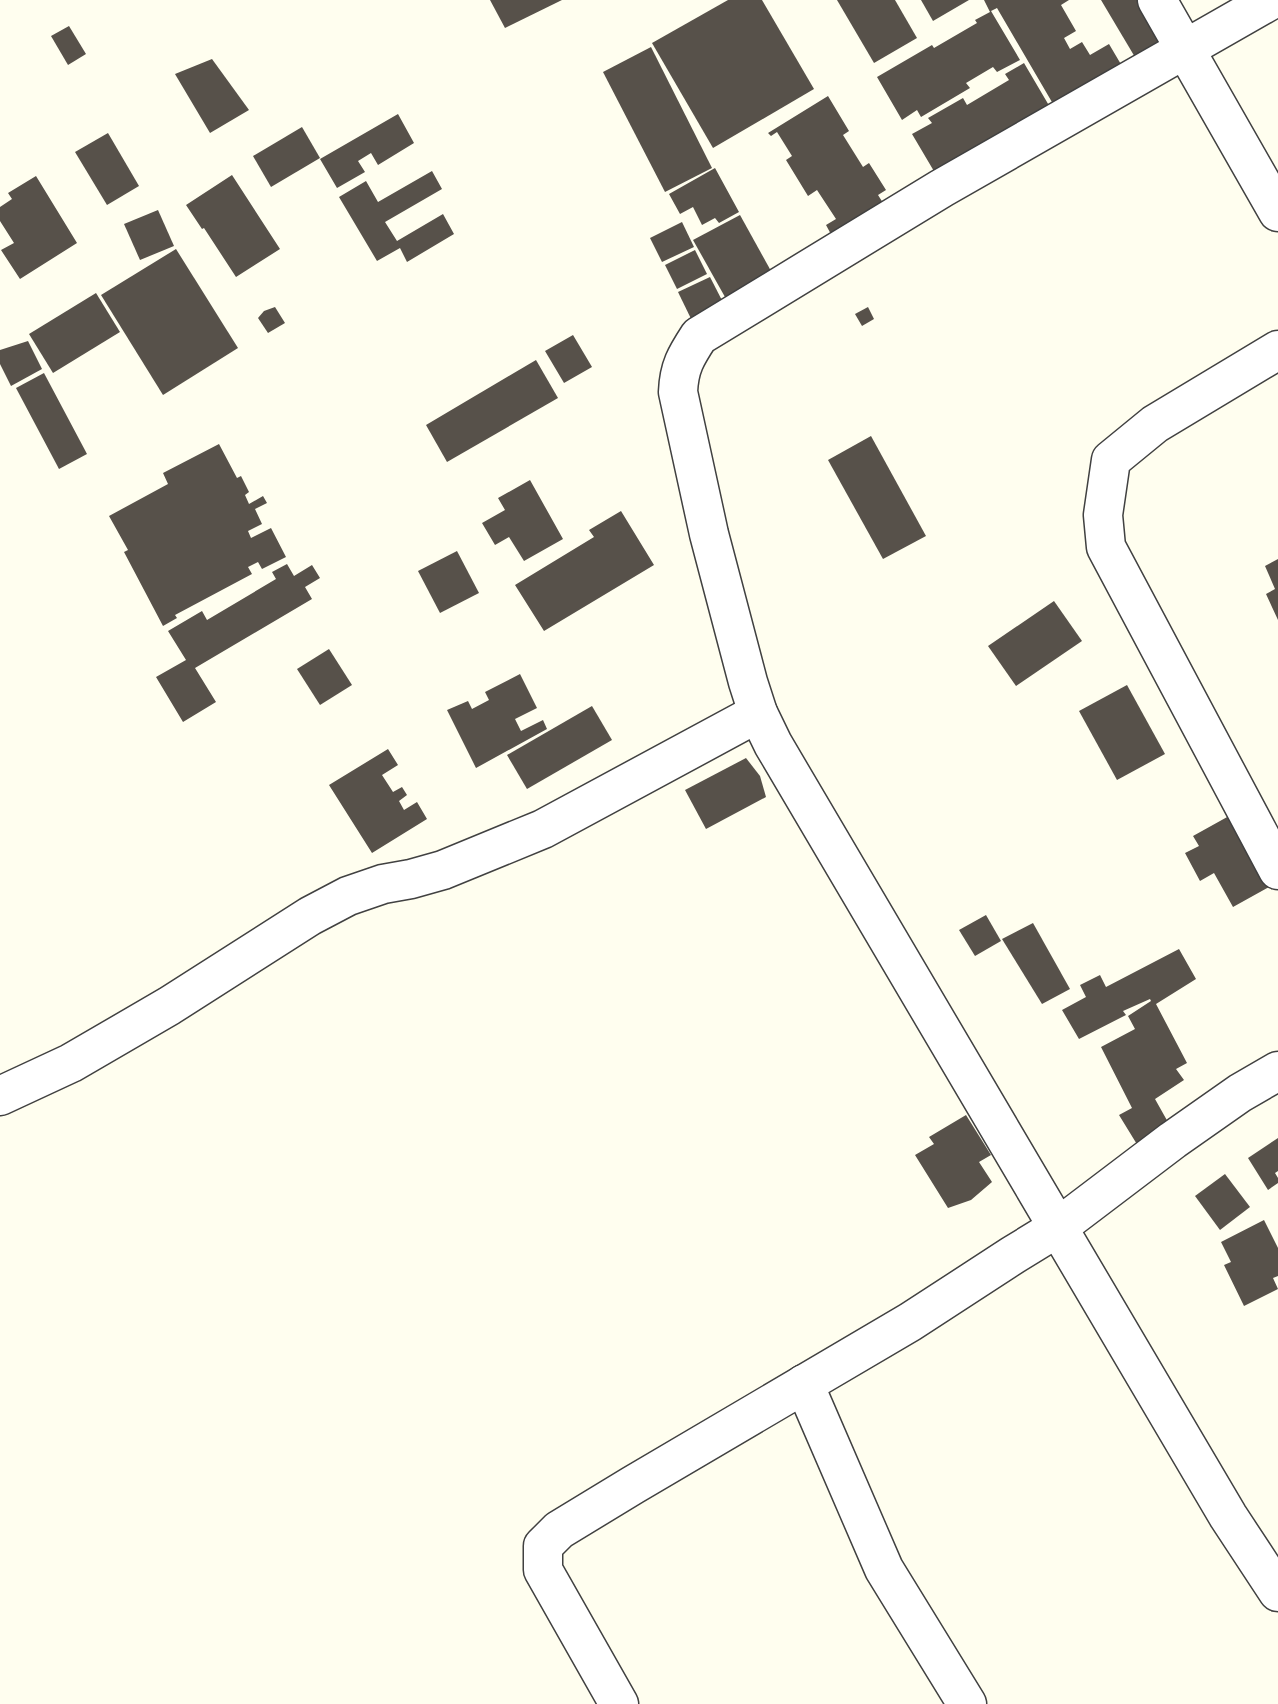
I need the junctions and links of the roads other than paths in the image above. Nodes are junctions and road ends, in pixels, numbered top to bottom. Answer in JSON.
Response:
{"nodes":[{"id":1,"x":1157,"y":0,"type":"edge"},
{"id":2,"x":1271,"y":0,"type":"edge"},
{"id":3,"x":1185,"y":50,"type":"junction"},
{"id":4,"x":1278,"y":212,"type":"edge"},
{"id":5,"x":1278,"y":351,"type":"edge"},
{"id":6,"x":758,"y":713,"type":"junction"},
{"id":7,"x":1278,"y":870,"type":"edge"},
{"id":8,"x":1278,"y":1071,"type":"edge"},
{"id":9,"x":0,"y":1096,"type":"edge"},
{"id":10,"x":1057,"y":1228,"type":"junction"},
{"id":11,"x":804,"y":1384,"type":"junction"},
{"id":12,"x":1278,"y":1592,"type":"edge"},
{"id":13,"x":619,"y":1704,"type":"edge"},
{"id":14,"x":967,"y":1704,"type":"edge"}],
"edges":[{"from":1,"to":3,"type":"street"},
{"from":2,"to":3,"type":"street"},
{"from":3,"to":4,"type":"street"},
{"from":3,"to":6,"type":"street"},
{"from":5,"to":7,"type":"street"},
{"from":6,"to":9,"type":"street"},
{"from":6,"to":10,"type":"street"},
{"from":8,"to":10,"type":"street"},
{"from":10,"to":11,"type":"street"},
{"from":10,"to":12,"type":"street"},
{"from":11,"to":13,"type":"street"},
{"from":11,"to":14,"type":"street"}]}
